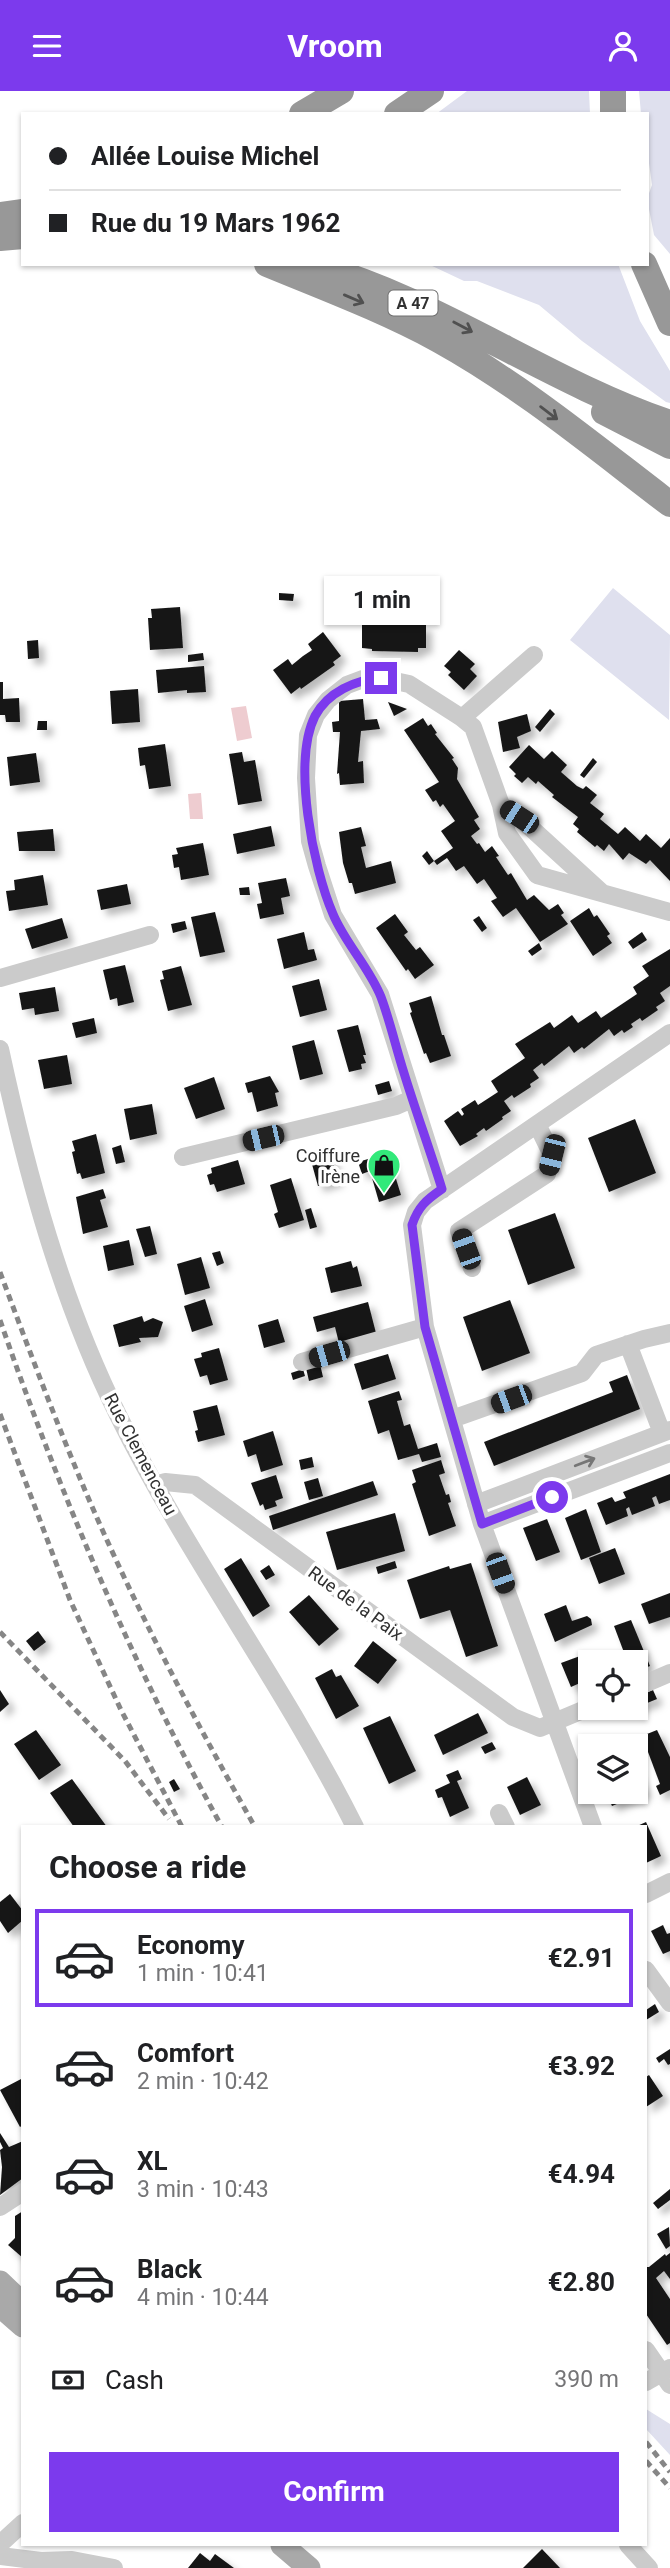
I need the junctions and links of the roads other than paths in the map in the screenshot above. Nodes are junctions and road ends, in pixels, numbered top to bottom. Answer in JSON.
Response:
{"nodes":[{"id":1,"x":341,"y":91,"type":"edge"},
{"id":2,"x":430,"y":91,"type":"edge"},
{"id":3,"x":613,"y":91,"type":"edge"},
{"id":4,"x":305,"y":112,"type":"edge"},
{"id":5,"x":400,"y":112,"type":"edge"},
{"id":6,"x":613,"y":112,"type":"edge"},
{"id":7,"x":11,"y":218,"type":"edge"},
{"id":8,"x":21,"y":233,"type":"edge"},
{"id":9,"x":272,"y":266,"type":"edge"},
{"id":10,"x":316,"y":266,"type":"edge"},
{"id":11,"x":645,"y":266,"type":"edge"},
{"id":12,"x":670,"y":323,"type":"edge"},
{"id":13,"x":511,"y":353,"type":"junction"},
{"id":14,"x":670,"y":422,"type":"edge"},
{"id":15,"x":670,"y":446,"type":"edge"},
{"id":16,"x":670,"y":504,"type":"edge"},
{"id":17,"x":534,"y":655,"type":"dead end"},
{"id":18,"x":462,"y":718,"type":"junction"},
{"id":19,"x":501,"y":805,"type":"junction"},
{"id":20,"x":603,"y":894,"type":"junction"},
{"id":21,"x":670,"y":912,"type":"edge"},
{"id":22,"x":150,"y":935,"type":"dead end"},
{"id":23,"x":0,"y":978,"type":"edge"},
{"id":24,"x":670,"y":1033,"type":"edge"},
{"id":25,"x":0,"y":1049,"type":"edge"},
{"id":26,"x":412,"y":1098,"type":"junction"},
{"id":27,"x":537,"y":1124,"type":"junction"},
{"id":28,"x":183,"y":1157,"type":"dead end"},
{"id":29,"x":442,"y":1189,"type":"junction"},
{"id":30,"x":472,"y":1268,"type":"dead end"},
{"id":31,"x":425,"y":1327,"type":"junction"},
{"id":32,"x":670,"y":1333,"type":"edge"},
{"id":33,"x":628,"y":1345,"type":"junction"},
{"id":34,"x":302,"y":1362,"type":"dead end"},
{"id":35,"x":452,"y":1419,"type":"junction"},
{"id":36,"x":666,"y":1431,"type":"edge"},
{"id":37,"x":670,"y":1453,"type":"edge"},
{"id":38,"x":155,"y":1485,"type":"junction"},
{"id":39,"x":476,"y":1504,"type":"junction"},
{"id":40,"x":482,"y":1524,"type":"junction"},
{"id":41,"x":670,"y":1673,"type":"edge"},
{"id":42,"x":648,"y":1682,"type":"edge"},
{"id":43,"x":578,"y":1712,"type":"edge"},
{"id":44,"x":555,"y":1722,"type":"junction"},
{"id":45,"x":354,"y":1825,"type":"edge"},
{"id":46,"x":592,"y":1825,"type":"edge"},
{"id":47,"x":670,"y":1882,"type":"edge"},
{"id":48,"x":647,"y":1894,"type":"edge"},
{"id":49,"x":647,"y":1971,"type":"edge"},
{"id":50,"x":670,"y":2003,"type":"edge"},
{"id":51,"x":21,"y":2193,"type":"edge"},
{"id":52,"x":0,"y":2207,"type":"edge"},
{"id":53,"x":0,"y":2282,"type":"edge"},
{"id":54,"x":0,"y":2293,"type":"edge"},
{"id":55,"x":21,"y":2302,"type":"edge"},
{"id":56,"x":0,"y":2306,"type":"edge"},
{"id":57,"x":21,"y":2313,"type":"edge"},
{"id":58,"x":21,"y":2324,"type":"edge"},
{"id":59,"x":647,"y":2352,"type":"edge"},
{"id":60,"x":661,"y":2377,"type":"edge"},
{"id":61,"x":21,"y":2525,"type":"edge"},
{"id":62,"x":0,"y":2544,"type":"edge"},
{"id":63,"x":283,"y":2546,"type":"edge"},
{"id":64,"x":300,"y":2546,"type":"edge"},
{"id":65,"x":629,"y":2546,"type":"edge"},
{"id":66,"x":0,"y":2556,"type":"edge"},
{"id":67,"x":114,"y":2568,"type":"edge"},
{"id":68,"x":309,"y":2568,"type":"edge"},
{"id":69,"x":315,"y":2568,"type":"edge"},
{"id":70,"x":649,"y":2568,"type":"edge"}],
"edges":[{"from":1,"to":4,"type":"highway"},
{"from":2,"to":5,"type":"highway"},
{"from":3,"to":6,"type":"highway"},
{"from":7,"to":8,"type":"highway"},
{"from":9,"to":16,"type":"highway","one_way":true},
{"from":10,"to":13,"type":"highway","number":"A 47","one_way":true},
{"from":11,"to":12,"type":"highway"},
{"from":13,"to":14,"type":"highway"},
{"from":13,"to":15,"type":"highway"},
{"from":17,"to":18,"type":"street"},
{"from":18,"to":19,"type":"street"},
{"from":18,"to":26,"type":"street"},
{"from":19,"to":20,"type":"street"},
{"from":19,"to":20,"type":"street"},
{"from":20,"to":21,"type":"street"},
{"from":22,"to":23,"type":"street"},
{"from":24,"to":27,"type":"street"},
{"from":25,"to":38,"type":"street","name":"Rue Clemenceau"},
{"from":26,"to":28,"type":"street"},
{"from":26,"to":29,"type":"street"},
{"from":27,"to":29,"type":"street"},
{"from":27,"to":30,"type":"street"},
{"from":29,"to":31,"type":"street"},
{"from":31,"to":34,"type":"street"},
{"from":31,"to":35,"type":"street"},
{"from":32,"to":33,"type":"street"},
{"from":33,"to":35,"type":"street"},
{"from":33,"to":36,"type":"street"},
{"from":35,"to":39,"type":"street"},
{"from":39,"to":36,"type":"street","one_way":true},
{"from":37,"to":40,"type":"street"},
{"from":38,"to":44,"type":"street","name":"Rue de la Paix"},
{"from":38,"to":45,"type":"street","name":"Rue Clemenceau"},
{"from":39,"to":40,"type":"street"},
{"from":40,"to":44,"type":"street"},
{"from":41,"to":42,"type":"street"},
{"from":43,"to":44,"type":"street"},
{"from":44,"to":46,"type":"street"},
{"from":47,"to":48,"type":"street"},
{"from":49,"to":50,"type":"street"},
{"from":51,"to":52,"type":"street"},
{"from":53,"to":55,"type":"main road"},
{"from":54,"to":57,"type":"main road"},
{"from":56,"to":58,"type":"main road"},
{"from":59,"to":60,"type":"street"},
{"from":61,"to":62,"type":"street"},
{"from":63,"to":68,"type":"main road"},
{"from":64,"to":69,"type":"main road"},
{"from":65,"to":70,"type":"street"},
{"from":66,"to":67,"type":"street"}]}
